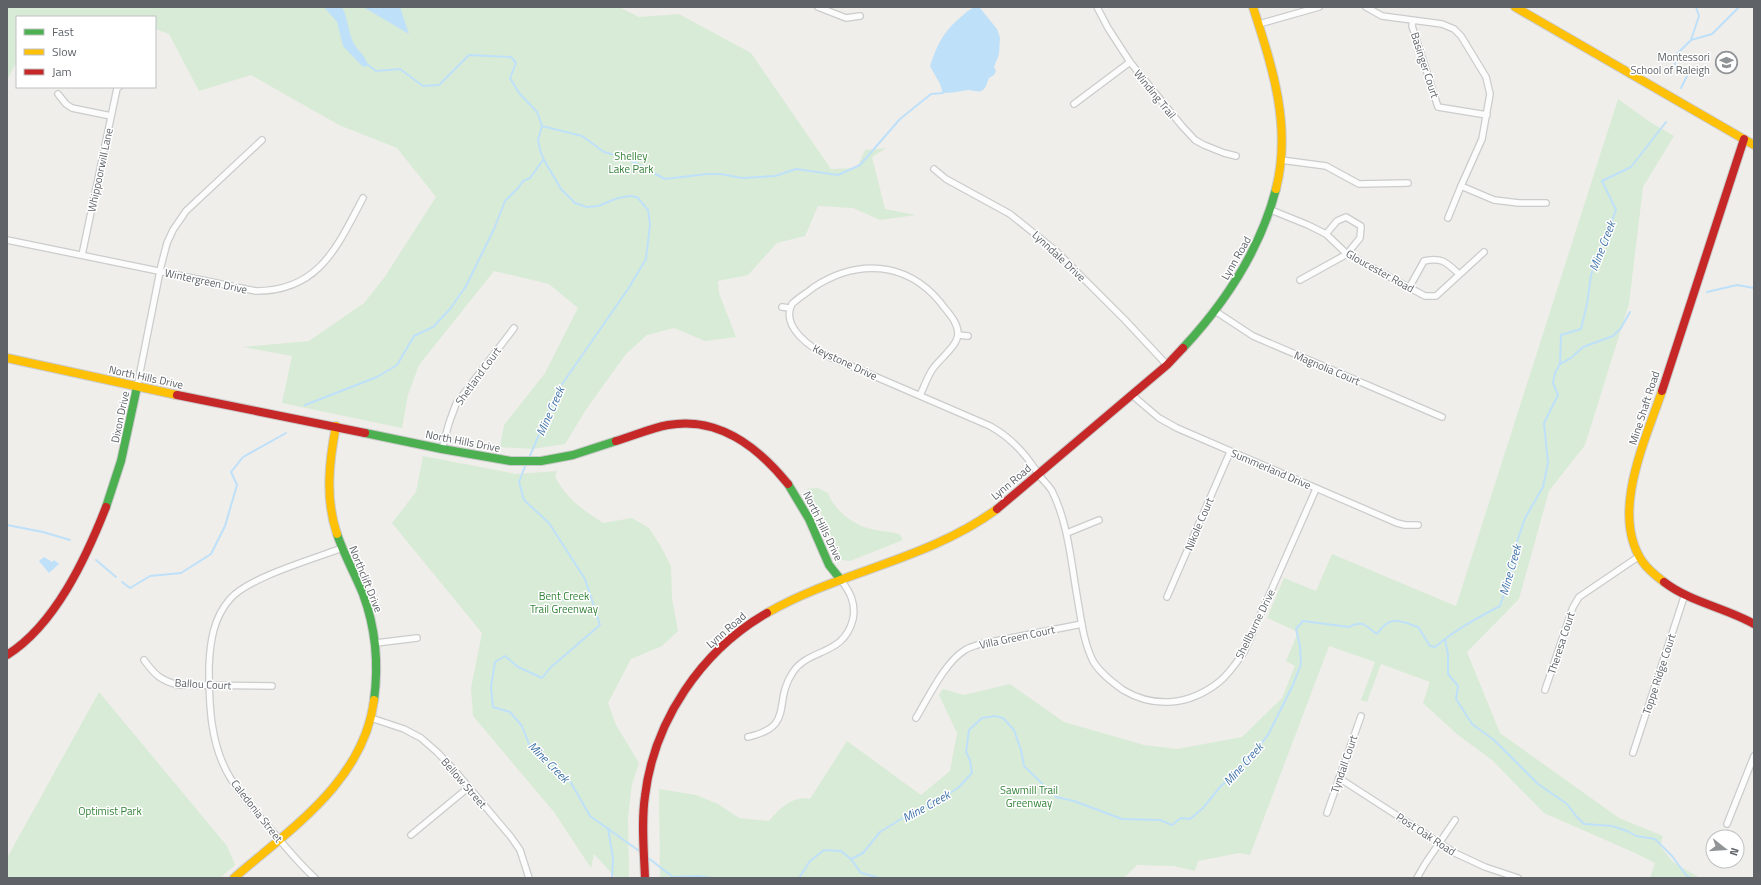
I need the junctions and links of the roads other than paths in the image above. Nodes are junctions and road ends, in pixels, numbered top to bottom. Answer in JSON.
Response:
{"nodes":[{"id":1,"x":818,"y":7,"type":"edge"},
{"id":2,"x":1097,"y":7,"type":"edge"},
{"id":3,"x":1253,"y":7,"type":"edge"},
{"id":4,"x":1319,"y":7,"type":"edge"},
{"id":5,"x":1366,"y":7,"type":"edge"},
{"id":6,"x":1515,"y":7,"type":"edge"},
{"id":7,"x":1307,"y":9,"type":"edge"},
{"id":8,"x":860,"y":16,"type":"dead end"},
{"id":9,"x":1413,"y":21,"type":"junction"},
{"id":10,"x":1258,"y":24,"type":"junction"},
{"id":11,"x":1130,"y":62,"type":"junction"},
{"id":12,"x":117,"y":88,"type":"edge"},
{"id":13,"x":58,"y":94,"type":"dead end"},
{"id":14,"x":1074,"y":104,"type":"dead end"},
{"id":15,"x":1487,"y":115,"type":"junction"},
{"id":16,"x":111,"y":116,"type":"junction"},
{"id":17,"x":1744,"y":139,"type":"junction"},
{"id":18,"x":262,"y":140,"type":"dead end"},
{"id":19,"x":1754,"y":144,"type":"edge"},
{"id":20,"x":1236,"y":156,"type":"dead end"},
{"id":21,"x":1281,"y":160,"type":"junction"},
{"id":22,"x":934,"y":169,"type":"dead end"},
{"id":23,"x":1408,"y":183,"type":"dead end"},
{"id":24,"x":1462,"y":186,"type":"junction"},
{"id":25,"x":363,"y":198,"type":"dead end"},
{"id":26,"x":1546,"y":202,"type":"dead end"},
{"id":27,"x":1271,"y":210,"type":"junction"},
{"id":28,"x":1448,"y":218,"type":"dead end"},
{"id":29,"x":1326,"y":234,"type":"junction"},
{"id":30,"x":7,"y":240,"type":"edge"},
{"id":31,"x":1484,"y":252,"type":"dead end"},
{"id":32,"x":1347,"y":254,"type":"junction"},
{"id":33,"x":82,"y":255,"type":"junction"},
{"id":34,"x":160,"y":272,"type":"junction"},
{"id":35,"x":1459,"y":274,"type":"junction"},
{"id":36,"x":1300,"y":280,"type":"dead end"},
{"id":37,"x":1409,"y":288,"type":"junction"},
{"id":38,"x":782,"y":307,"type":"dead end"},
{"id":39,"x":790,"y":308,"type":"junction"},
{"id":40,"x":1215,"y":311,"type":"junction"},
{"id":41,"x":514,"y":328,"type":"dead end"},
{"id":42,"x":958,"y":335,"type":"junction"},
{"id":43,"x":968,"y":336,"type":"dead end"},
{"id":44,"x":7,"y":358,"type":"edge"},
{"id":45,"x":1166,"y":365,"type":"junction"},
{"id":46,"x":137,"y":387,"type":"junction"},
{"id":47,"x":920,"y":395,"type":"junction"},
{"id":48,"x":1132,"y":395,"type":"junction"},
{"id":49,"x":1442,"y":417,"type":"dead end"},
{"id":50,"x":336,"y":426,"type":"junction"},
{"id":51,"x":442,"y":449,"type":"junction"},
{"id":52,"x":1230,"y":452,"type":"junction"},
{"id":53,"x":1038,"y":474,"type":"junction"},
{"id":54,"x":1316,"y":489,"type":"junction"},
{"id":55,"x":1099,"y":520,"type":"dead end"},
{"id":56,"x":1418,"y":525,"type":"dead end"},
{"id":57,"x":1066,"y":533,"type":"junction"},
{"id":58,"x":342,"y":548,"type":"junction"},
{"id":59,"x":1638,"y":557,"type":"junction"},
{"id":60,"x":840,"y":580,"type":"junction"},
{"id":61,"x":1685,"y":594,"type":"junction"},
{"id":62,"x":1168,"y":597,"type":"dead end"},
{"id":63,"x":1082,"y":624,"type":"junction"},
{"id":64,"x":1754,"y":624,"type":"edge"},
{"id":65,"x":417,"y":638,"type":"dead end"},
{"id":66,"x":376,"y":643,"type":"junction"},
{"id":67,"x":7,"y":655,"type":"edge"},
{"id":68,"x":144,"y":660,"type":"dead end"},
{"id":69,"x":209,"y":686,"type":"junction"},
{"id":70,"x":272,"y":686,"type":"dead end"},
{"id":71,"x":1545,"y":690,"type":"dead end"},
{"id":72,"x":1361,"y":716,"type":"dead end"},
{"id":73,"x":371,"y":718,"type":"junction"},
{"id":74,"x":916,"y":718,"type":"dead end"},
{"id":75,"x":748,"y":737,"type":"dead end"},
{"id":76,"x":1633,"y":753,"type":"dead end"},
{"id":77,"x":1754,"y":756,"type":"edge"},
{"id":78,"x":1339,"y":778,"type":"junction"},
{"id":79,"x":469,"y":787,"type":"junction"},
{"id":80,"x":1327,"y":813,"type":"dead end"},
{"id":81,"x":1455,"y":820,"type":"dead end"},
{"id":82,"x":1727,"y":824,"type":"dead end"},
{"id":83,"x":411,"y":835,"type":"dead end"},
{"id":84,"x":279,"y":839,"type":"junction"},
{"id":85,"x":1439,"y":844,"type":"junction"},
{"id":86,"x":234,"y":878,"type":"edge"},
{"id":87,"x":315,"y":878,"type":"edge"},
{"id":88,"x":529,"y":878,"type":"edge"},
{"id":89,"x":645,"y":878,"type":"edge"},
{"id":90,"x":1417,"y":878,"type":"edge"},
{"id":91,"x":1518,"y":878,"type":"edge"}],
"edges":[{"from":1,"to":8,"type":"street"},
{"from":2,"to":11,"type":"street","name":"Winding Trail"},
{"from":3,"to":10,"type":"main road","name":"Lynn Road"},
{"from":4,"to":7,"type":"street"},
{"from":5,"to":9,"type":"street"},
{"from":6,"to":17,"type":"main road"},
{"from":7,"to":10,"type":"street"},
{"from":9,"to":15,"type":"street"},
{"from":9,"to":15,"type":"street","name":"Basinger Court"},
{"from":10,"to":21,"type":"main road","name":"Lynn Road"},
{"from":11,"to":14,"type":"street"},
{"from":11,"to":20,"type":"street","name":"Winding Trail"},
{"from":12,"to":16,"type":"street","name":"Whippoorwill Lane"},
{"from":13,"to":16,"type":"street"},
{"from":15,"to":24,"type":"street"},
{"from":16,"to":33,"type":"street","name":"Whippoorwill Lane"},
{"from":17,"to":19,"type":"main road"},
{"from":17,"to":59,"type":"main road","name":"Mine Shaft Road"},
{"from":18,"to":34,"type":"street","name":"Dixon Drive"},
{"from":21,"to":23,"type":"street"},
{"from":21,"to":27,"type":"main road","name":"Lynn Road"},
{"from":22,"to":45,"type":"street","name":"Lynndale Drive"},
{"from":24,"to":26,"type":"street"},
{"from":24,"to":28,"type":"street"},
{"from":25,"to":34,"type":"street","name":"Wintergreen Drive"},
{"from":27,"to":29,"type":"street","name":"Gloucester Road"},
{"from":27,"to":40,"type":"main road","name":"Lynn Road"},
{"from":29,"to":32,"type":"street","name":"Gloucester Road"},
{"from":29,"to":32,"type":"street"},
{"from":30,"to":33,"type":"street","name":"Wintergreen Drive"},
{"from":31,"to":35,"type":"street","name":"Gloucester Road"},
{"from":32,"to":36,"type":"street"},
{"from":32,"to":37,"type":"street","name":"Gloucester Road"},
{"from":33,"to":34,"type":"street","name":"Wintergreen Drive"},
{"from":34,"to":46,"type":"street","name":"Dixon Drive"},
{"from":35,"to":37,"type":"street","name":"Gloucester Road"},
{"from":35,"to":37,"type":"street"},
{"from":38,"to":39,"type":"street"},
{"from":39,"to":42,"type":"street"},
{"from":39,"to":47,"type":"street","name":"Keystone Drive"},
{"from":40,"to":45,"type":"main road","name":"Lynn Road"},
{"from":40,"to":49,"type":"street","name":"Magnolia Court"},
{"from":41,"to":51,"type":"street","name":"Shetland Court"},
{"from":42,"to":43,"type":"street"},
{"from":42,"to":47,"type":"street"},
{"from":44,"to":46,"type":"main road","name":"North Hills Drive"},
{"from":45,"to":48,"type":"main road","name":"Lynn Road"},
{"from":46,"to":50,"type":"main road","name":"North Hills Drive"},
{"from":46,"to":67,"type":"main road","name":"Dixon Drive"},
{"from":47,"to":53,"type":"street","name":"Keystone Drive"},
{"from":48,"to":52,"type":"street","name":"Summerland Drive"},
{"from":48,"to":53,"type":"main road","name":"Lynn Road"},
{"from":50,"to":51,"type":"main road","name":"North Hills Drive"},
{"from":50,"to":58,"type":"main road","name":"Northclift Drive"},
{"from":51,"to":60,"type":"main road","name":"North Hills Drive"},
{"from":52,"to":54,"type":"street","name":"Summerland Drive"},
{"from":52,"to":62,"type":"street","name":"Nikole Court"},
{"from":53,"to":57,"type":"street","name":"Shellburne Drive"},
{"from":53,"to":60,"type":"main road","name":"Lynn Road"},
{"from":54,"to":56,"type":"street","name":"Summerland Drive"},
{"from":54,"to":63,"type":"street","name":"Shellburne Drive"},
{"from":55,"to":57,"type":"street"},
{"from":57,"to":63,"type":"street","name":"Shellburne Drive"},
{"from":58,"to":66,"type":"main road","name":"Northclift Drive"},
{"from":58,"to":69,"type":"street","name":"Caledonia Street"},
{"from":59,"to":61,"type":"main road","name":"Mine Shaft Road"},
{"from":59,"to":71,"type":"street","name":"Theresa Court"},
{"from":60,"to":75,"type":"street"},
{"from":60,"to":89,"type":"main road","name":"Lynn Road"},
{"from":61,"to":64,"type":"main road","name":"Mine Shaft Road"},
{"from":61,"to":76,"type":"street","name":"Toppe Ridge Court"},
{"from":63,"to":74,"type":"street","name":"Villa Green Court"},
{"from":65,"to":66,"type":"street"},
{"from":66,"to":73,"type":"main road","name":"Northclift Drive"},
{"from":68,"to":69,"type":"street","name":"Ballou Court"},
{"from":69,"to":70,"type":"street","name":"Ballou Court"},
{"from":69,"to":84,"type":"street","name":"Caledonia Street"},
{"from":72,"to":78,"type":"street","name":"Tyndall Court"},
{"from":73,"to":79,"type":"street","name":"Bellow Street"},
{"from":73,"to":84,"type":"main road","name":"Northclift Drive"},
{"from":77,"to":82,"type":"street"},
{"from":78,"to":80,"type":"street","name":"Tyndall Court"},
{"from":78,"to":85,"type":"street","name":"Post Oak Road"},
{"from":79,"to":83,"type":"street"},
{"from":79,"to":88,"type":"street","name":"Bellow Street"},
{"from":81,"to":85,"type":"street"},
{"from":84,"to":86,"type":"main road","name":"Northclift Drive"},
{"from":84,"to":87,"type":"street","name":"Caledonia Street"},
{"from":85,"to":90,"type":"street"},
{"from":85,"to":91,"type":"street","name":"Post Oak Road"}]}
